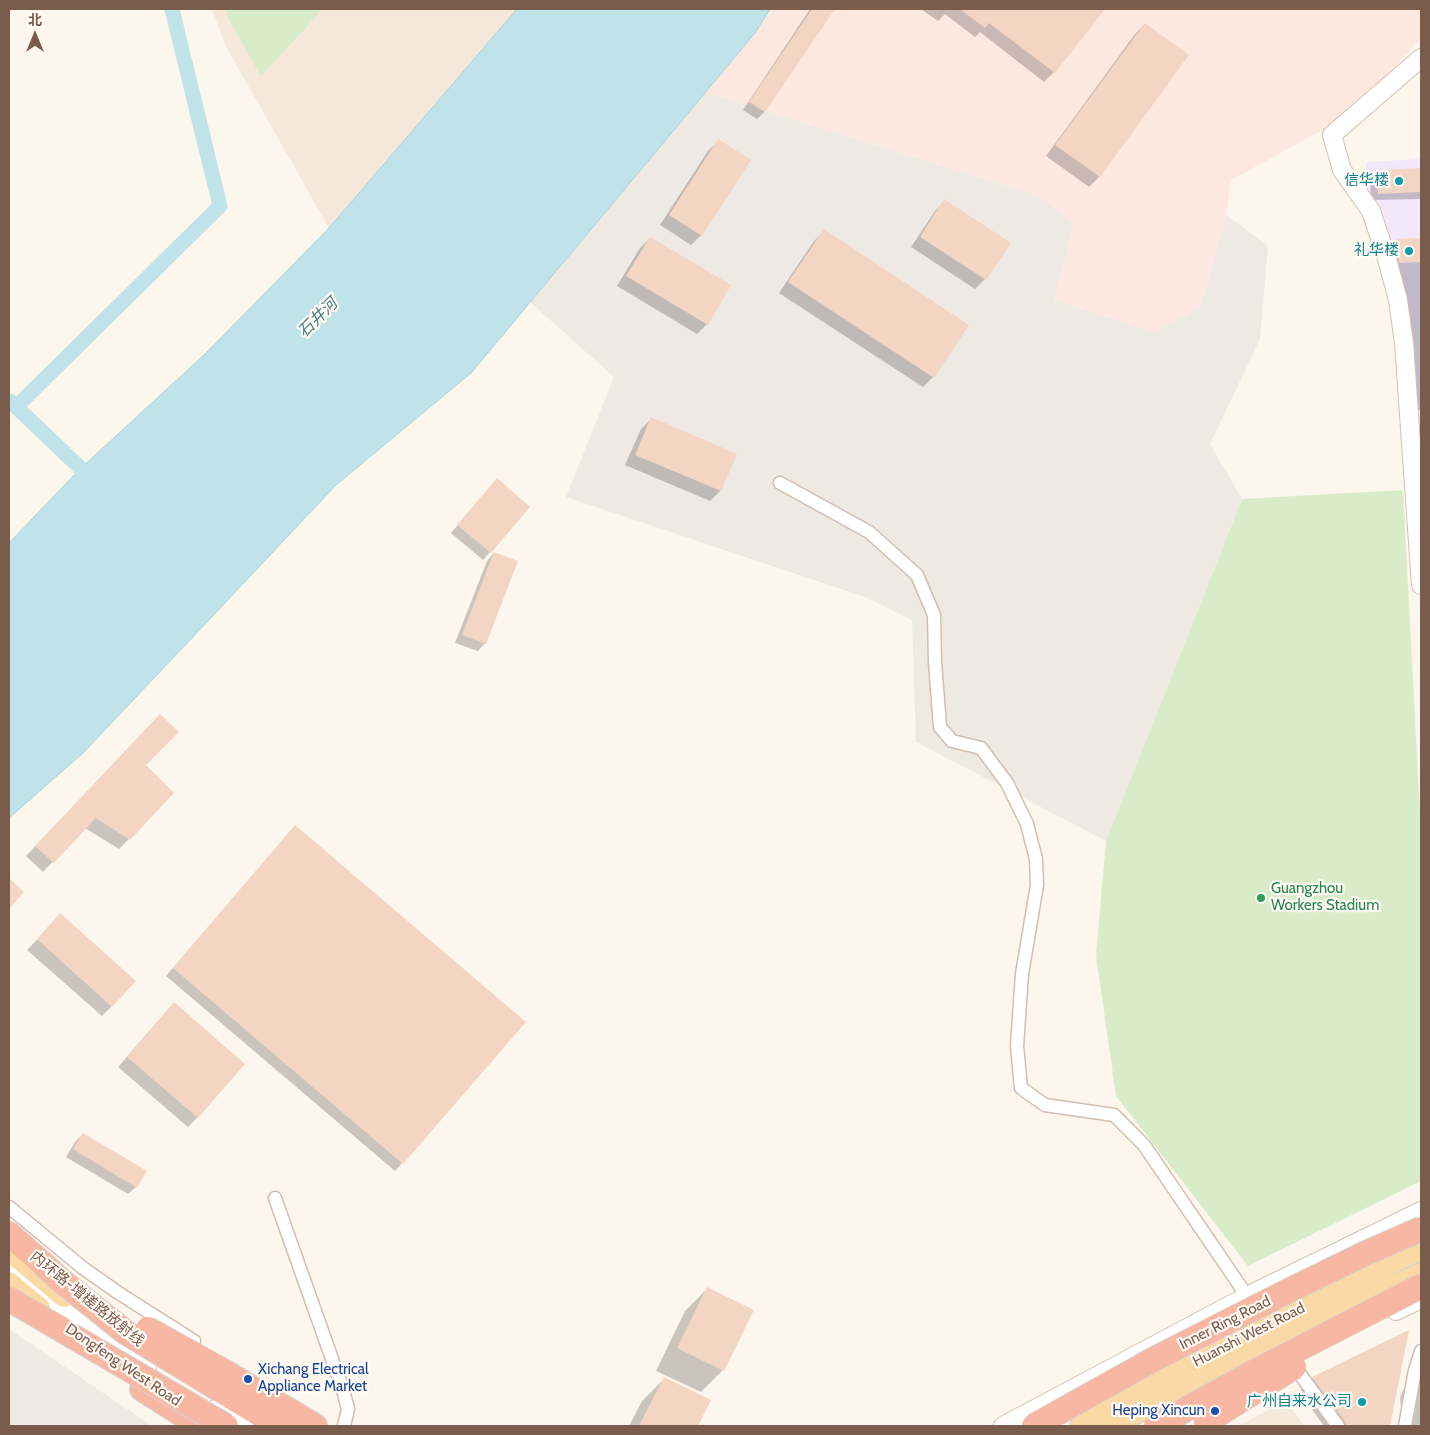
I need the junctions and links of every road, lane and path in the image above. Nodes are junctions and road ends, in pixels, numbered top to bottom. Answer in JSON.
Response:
{"nodes":[{"id":1,"x":1421,"y":58,"type":"edge"},
{"id":2,"x":780,"y":483,"type":"dead end"},
{"id":3,"x":1421,"y":585,"type":"edge"},
{"id":4,"x":275,"y":1198,"type":"dead end"},
{"id":5,"x":9,"y":1207,"type":"edge"},
{"id":6,"x":1419,"y":1218,"type":"edge"},
{"id":7,"x":9,"y":1234,"type":"edge"},
{"id":8,"x":1421,"y":1249,"type":"edge"},
{"id":9,"x":9,"y":1251,"type":"edge"},
{"id":10,"x":44,"y":1265,"type":"junction"},
{"id":11,"x":9,"y":1269,"type":"edge"},
{"id":12,"x":1382,"y":1269,"type":"junction"},
{"id":13,"x":1421,"y":1273,"type":"edge"},
{"id":14,"x":9,"y":1282,"type":"edge"},
{"id":15,"x":1421,"y":1286,"type":"edge"},
{"id":16,"x":1248,"y":1296,"type":"junction"},
{"id":17,"x":9,"y":1299,"type":"edge"},
{"id":18,"x":1421,"y":1299,"type":"edge"},
{"id":19,"x":9,"y":1311,"type":"edge"},
{"id":20,"x":88,"y":1316,"type":"junction"},
{"id":21,"x":1268,"y":1325,"type":"junction"},
{"id":22,"x":1421,"y":1351,"type":"edge"},
{"id":23,"x":1156,"y":1358,"type":"junction"},
{"id":24,"x":185,"y":1360,"type":"junction"},
{"id":25,"x":1234,"y":1361,"type":"junction"},
{"id":26,"x":1291,"y":1362,"type":"junction"},
{"id":27,"x":1047,"y":1404,"type":"junction"},
{"id":28,"x":1044,"y":1424,"type":"edge"},
{"id":29,"x":200,"y":1426,"type":"edge"},
{"id":30,"x":216,"y":1426,"type":"edge"},
{"id":31,"x":226,"y":1426,"type":"edge"},
{"id":32,"x":246,"y":1426,"type":"edge"},
{"id":33,"x":262,"y":1426,"type":"edge"},
{"id":34,"x":279,"y":1426,"type":"edge"},
{"id":35,"x":294,"y":1426,"type":"edge"},
{"id":36,"x":315,"y":1426,"type":"edge"},
{"id":37,"x":344,"y":1426,"type":"edge"},
{"id":38,"x":1003,"y":1426,"type":"edge"},
{"id":39,"x":1028,"y":1426,"type":"edge"},
{"id":40,"x":1080,"y":1426,"type":"edge"},
{"id":41,"x":1114,"y":1426,"type":"edge"},
{"id":42,"x":1156,"y":1426,"type":"edge"},
{"id":43,"x":1168,"y":1426,"type":"edge"},
{"id":44,"x":1199,"y":1426,"type":"edge"},
{"id":45,"x":1338,"y":1426,"type":"edge"},
{"id":46,"x":1406,"y":1426,"type":"edge"}],
"edges":[{"from":1,"to":3,"type":"main road"},
{"from":2,"to":16,"type":"street"},
{"from":4,"to":37,"type":"street"},
{"from":5,"to":24,"type":"street"},
{"from":6,"to":12,"type":"main road"},
{"from":6,"to":16,"type":"main road"},
{"from":6,"to":23,"type":"highway","name":"Inner Ring Road","bridge":true},
{"from":7,"to":10,"type":"highway","name":"内环路-增槎路放射线"},
{"from":8,"to":12,"type":"main road","name":"Huanshi West Road"},
{"from":9,"to":20,"type":"main road","name":"Dongfeng West Road"},
{"from":10,"to":34,"type":"highway","name":"内环路-增槎路放射线","bridge":true},
{"from":10,"to":36,"type":"highway","bridge":true},
{"from":11,"to":32,"type":"main road"},
{"from":12,"to":21,"type":"main road","name":"Huanshi West Road"},
{"from":13,"to":25,"type":"main road","name":"Huanshi West Road"},
{"from":14,"to":30,"type":"main road","name":"Dongfeng West Road"},
{"from":15,"to":42,"type":"highway","bridge":true},
{"from":15,"to":44,"type":"highway","bridge":true},
{"from":16,"to":21,"type":"street"},
{"from":16,"to":27,"type":"main road"},
{"from":17,"to":31,"type":"highway","name":"内环路-增槎路放射线","bridge":true},
{"from":18,"to":26,"type":"main road"},
{"from":19,"to":29,"type":"highway"},
{"from":20,"to":24,"type":"main road"},
{"from":20,"to":33,"type":"main road","name":"Dongfeng West Road"},
{"from":21,"to":28,"type":"main road"},
{"from":21,"to":40,"type":"main road","name":"Huanshi West Road"},
{"from":22,"to":46,"type":"street"},
{"from":23,"to":28,"type":"highway","name":"Inner Ring Road","bridge":true},
{"from":23,"to":39,"type":"highway","bridge":true},
{"from":24,"to":35,"type":"main road"},
{"from":25,"to":26,"type":"main road"},
{"from":25,"to":41,"type":"main road","name":"Huanshi West Road"},
{"from":26,"to":43,"type":"main road"},
{"from":26,"to":45,"type":"street"},
{"from":27,"to":28,"type":"main road"},
{"from":27,"to":38,"type":"main road"}]}
